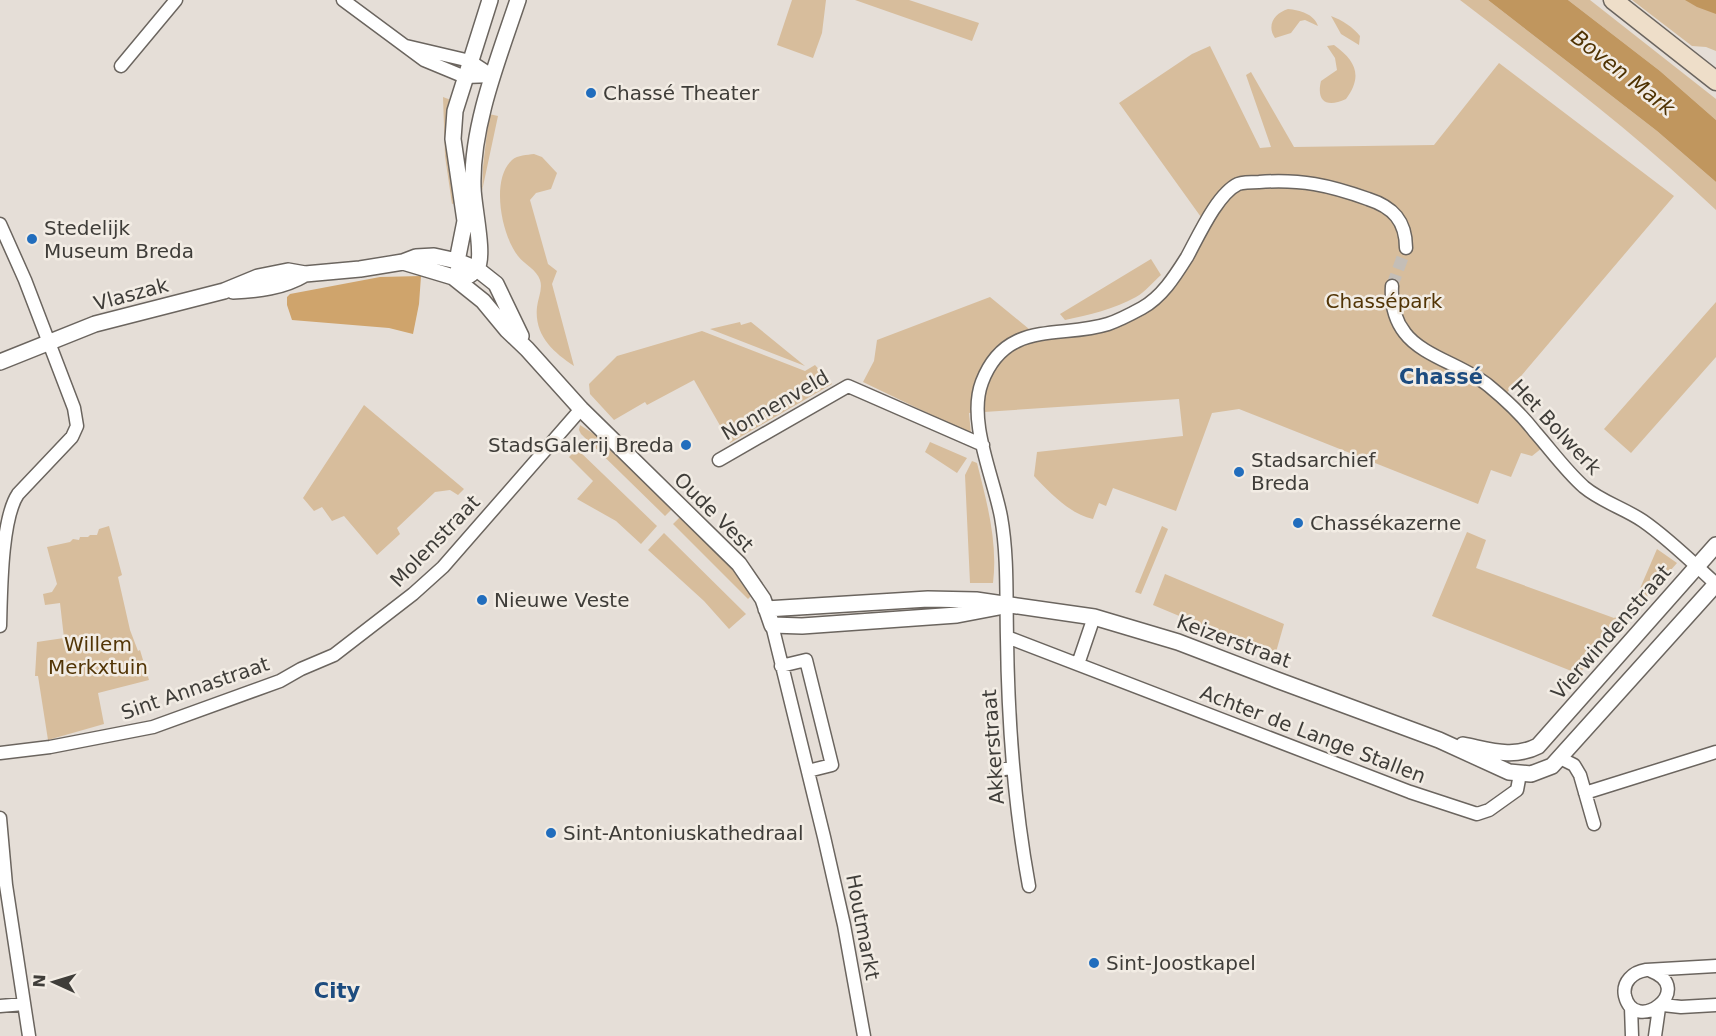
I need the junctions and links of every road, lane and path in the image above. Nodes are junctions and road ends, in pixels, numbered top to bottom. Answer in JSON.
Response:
{"nodes":[{"id":1,"x":176,"y":0,"type":"edge"},
{"id":2,"x":343,"y":0,"type":"edge"},
{"id":3,"x":490,"y":0,"type":"edge"},
{"id":4,"x":518,"y":0,"type":"edge"},
{"id":5,"x":1613,"y":0,"type":"edge"},
{"id":6,"x":405,"y":45,"type":"junction"},
{"id":7,"x":470,"y":61,"type":"junction"},
{"id":8,"x":121,"y":66,"type":"dead end"},
{"id":9,"x":465,"y":76,"type":"junction"},
{"id":10,"x":493,"y":76,"type":"junction"},
{"id":11,"x":1716,"y":81,"type":"edge"},
{"id":12,"x":0,"y":224,"type":"edge"},
{"id":13,"x":1406,"y":248,"type":"tunnel mouth"},
{"id":14,"x":457,"y":261,"type":"junction"},
{"id":15,"x":403,"y":262,"type":"junction"},
{"id":16,"x":477,"y":269,"type":"junction"},
{"id":17,"x":461,"y":283,"type":"junction"},
{"id":18,"x":1392,"y":285,"type":"tunnel mouth"},
{"id":19,"x":49,"y":342,"type":"junction"},
{"id":20,"x":527,"y":349,"type":"junction"},
{"id":21,"x":0,"y":362,"type":"edge"},
{"id":22,"x":581,"y":410,"type":"junction"},
{"id":23,"x":983,"y":445,"type":"junction"},
{"id":24,"x":719,"y":460,"type":"dead end"},
{"id":25,"x":1716,"y":545,"type":"edge"},
{"id":26,"x":1697,"y":566,"type":"junction"},
{"id":27,"x":1716,"y":584,"type":"edge"},
{"id":28,"x":1008,"y":606,"type":"junction"},
{"id":29,"x":766,"y":609,"type":"junction"},
{"id":30,"x":1094,"y":617,"type":"junction"},
{"id":31,"x":772,"y":625,"type":"junction"},
{"id":32,"x":0,"y":626,"type":"edge"},
{"id":33,"x":1007,"y":637,"type":"junction"},
{"id":34,"x":1078,"y":664,"type":"junction"},
{"id":35,"x":782,"y":666,"type":"junction"},
{"id":36,"x":295,"y":672,"type":"joint"},
{"id":37,"x":1440,"y":740,"type":"junction"},
{"id":38,"x":1532,"y":749,"type":"junction"},
{"id":39,"x":1716,"y":752,"type":"edge"},
{"id":40,"x":0,"y":753,"type":"edge"},
{"id":41,"x":1560,"y":758,"type":"junction"},
{"id":42,"x":1012,"y":768,"type":"junction"},
{"id":43,"x":996,"y":770,"type":"dead end"},
{"id":44,"x":808,"y":771,"type":"junction"},
{"id":45,"x":1526,"y":774,"type":"junction"},
{"id":46,"x":1585,"y":793,"type":"junction"},
{"id":47,"x":0,"y":818,"type":"edge"},
{"id":48,"x":1594,"y":824,"type":"dead end"},
{"id":49,"x":822,"y":826,"type":"joint"},
{"id":50,"x":1029,"y":886,"type":"dead end"},
{"id":51,"x":1716,"y":966,"type":"edge"},
{"id":52,"x":1651,"y":971,"type":"junction"},
{"id":53,"x":24,"y":1004,"type":"junction"},
{"id":54,"x":1716,"y":1005,"type":"edge"},
{"id":55,"x":0,"y":1006,"type":"edge"},
{"id":56,"x":1661,"y":1006,"type":"junction"},
{"id":57,"x":1631,"y":1007,"type":"junction"},
{"id":58,"x":29,"y":1036,"type":"edge"},
{"id":59,"x":864,"y":1036,"type":"edge"},
{"id":60,"x":1632,"y":1036,"type":"edge"},
{"id":61,"x":1655,"y":1036,"type":"edge"}],
"edges":[{"from":1,"to":8,"type":"street"},
{"from":2,"to":6,"type":"street"},
{"from":3,"to":7,"type":"street"},
{"from":4,"to":10,"type":"street"},
{"from":5,"to":11,"type":"main road"},
{"from":6,"to":7,"type":"street"},
{"from":6,"to":9,"type":"street"},
{"from":7,"to":9,"type":"street"},
{"from":7,"to":10,"type":"street"},
{"from":9,"to":10,"type":"street"},
{"from":9,"to":14,"type":"street"},
{"from":10,"to":16,"type":"street"},
{"from":12,"to":19,"type":"street"},
{"from":13,"to":23,"type":"street"},
{"from":14,"to":15,"type":"street","name":"Vlaszak"},
{"from":14,"to":16,"type":"street","name":"Vlaszak"},
{"from":14,"to":17,"type":"street"},
{"from":15,"to":17,"type":"street","name":"Vlaszak"},
{"from":15,"to":19,"type":"street","name":"Vlaszak"},
{"from":16,"to":17,"type":"street"},
{"from":16,"to":20,"type":"street"},
{"from":17,"to":20,"type":"street","name":"Vlaszak"},
{"from":18,"to":26,"type":"street","name":"Het Bolwerk"},
{"from":19,"to":21,"type":"street","name":"Vlaszak"},
{"from":19,"to":32,"type":"street"},
{"from":20,"to":22,"type":"street","name":"Oude Vest"},
{"from":22,"to":29,"type":"street","name":"Oude Vest"},
{"from":22,"to":36,"type":"street","name":"Molenstraat"},
{"from":23,"to":24,"type":"street","name":"Nonnenveld"},
{"from":23,"to":28,"type":"street"},
{"from":25,"to":26,"type":"street","name":"Vierwindenstraat"},
{"from":26,"to":27,"type":"street","name":"Het Bolwerk"},
{"from":26,"to":38,"type":"street","name":"Vierwindenstraat"},
{"from":27,"to":41,"type":"street"},
{"from":28,"to":29,"type":"street","name":"Keizerstraat"},
{"from":28,"to":30,"type":"street","name":"Keizerstraat"},
{"from":28,"to":31,"type":"street","name":"Keizerstraat"},
{"from":28,"to":33,"type":"street","name":"Akkerstraat"},
{"from":29,"to":31,"type":"street","name":"Oude Vest"},
{"from":30,"to":34,"type":"street"},
{"from":30,"to":37,"type":"street","name":"Keizerstraat"},
{"from":31,"to":35,"type":"street","name":"Oude Vest"},
{"from":33,"to":34,"type":"street","name":"Achter de Lange Stallen"},
{"from":33,"to":42,"type":"street","name":"Akkerstraat"},
{"from":34,"to":45,"type":"street","name":"Achter de Lange Stallen"},
{"from":35,"to":44,"type":"street","name":"Oude Vest"},
{"from":35,"to":44,"type":"street"},
{"from":36,"to":40,"type":"street","name":"Sint Annastraat"},
{"from":37,"to":38,"type":"street","name":"Keizerstraat"},
{"from":37,"to":45,"type":"street","name":"Keizerstraat"},
{"from":38,"to":41,"type":"street"},
{"from":38,"to":45,"type":"street"},
{"from":39,"to":46,"type":"street"},
{"from":41,"to":45,"type":"street"},
{"from":41,"to":46,"type":"street"},
{"from":42,"to":43,"type":"street"},
{"from":42,"to":50,"type":"street","name":"Akkerstraat"},
{"from":44,"to":49,"type":"street","name":"Oude Vest"},
{"from":46,"to":48,"type":"street"},
{"from":47,"to":53,"type":"street"},
{"from":49,"to":59,"type":"street","name":"Houtmarkt"},
{"from":51,"to":52,"type":"street"},
{"from":52,"to":56,"type":"street"},
{"from":52,"to":57,"type":"street"},
{"from":53,"to":55,"type":"street"},
{"from":53,"to":58,"type":"street"},
{"from":54,"to":56,"type":"street"},
{"from":56,"to":57,"type":"street"},
{"from":56,"to":61,"type":"street"},
{"from":57,"to":60,"type":"street"}]}
